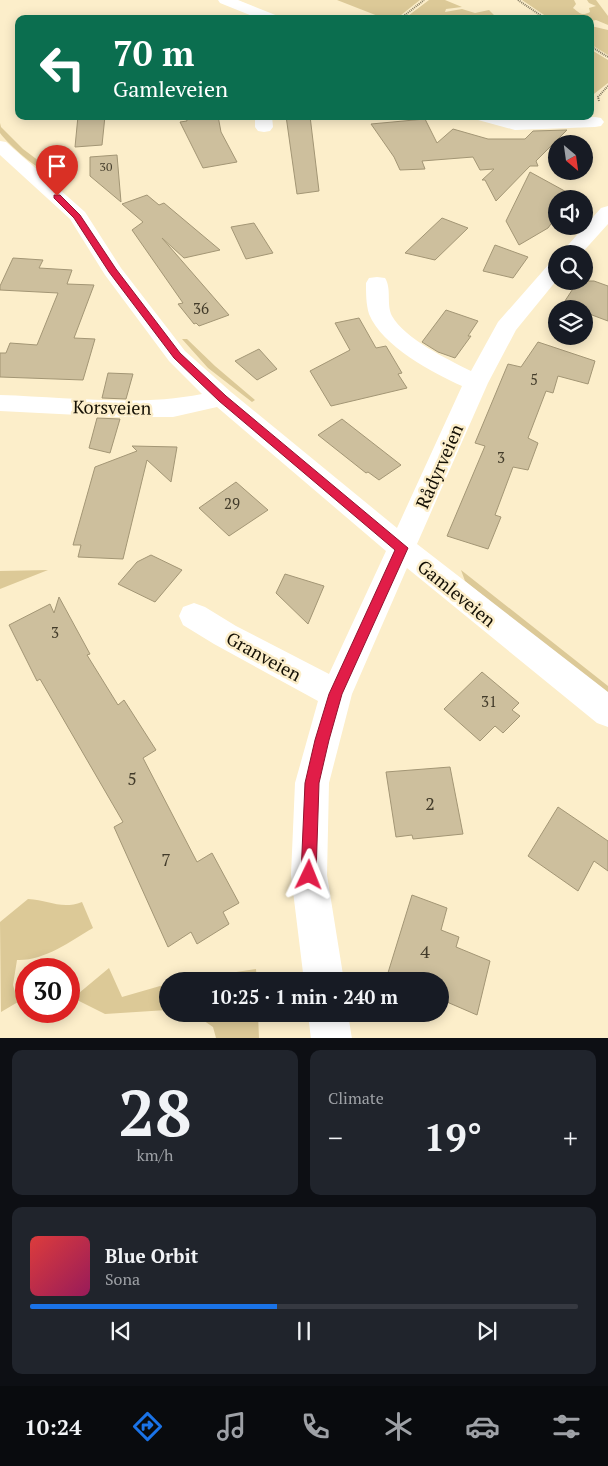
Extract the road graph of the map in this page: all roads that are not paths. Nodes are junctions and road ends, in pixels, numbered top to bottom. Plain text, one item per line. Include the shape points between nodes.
1 (225, 0) edge
2 (263, 15) edge
3 (498, 120) edge
4 (595, 122) dead end
5 (0, 146) edge
6 (608, 212) edge
7 (578, 245) edge
8 (548, 278) edge
9 (377, 284) dead end
10 (476, 383) junction
11 (222, 398) junction
12 (0, 403) edge
13 (402, 548) junction
14 (194, 616) dead end
15 (336, 694) junction
16 (608, 712) edge
17 (323, 972) edge
18 (329, 1022) edge
19 (332, 1038) edge

1 - 2 street
3 - 4 street via 515,125
5 - 11 street, Gamleveien via 78,216 112,271 177,356
6 - 7 street
8 - 10 street, Rådyrveien via 506,328
9 - 10 street via 379,309 391,331 456,375
10 - 13 street, Rådyrveien
11 - 12 street, Korsveien via 174,408
11 - 13 street, Gamleveien
13 - 15 street
13 - 16 street, Gamleveien
14 - 15 street, Granveien
15 - 17 street via 312,783 309,875
18 - 19 street

